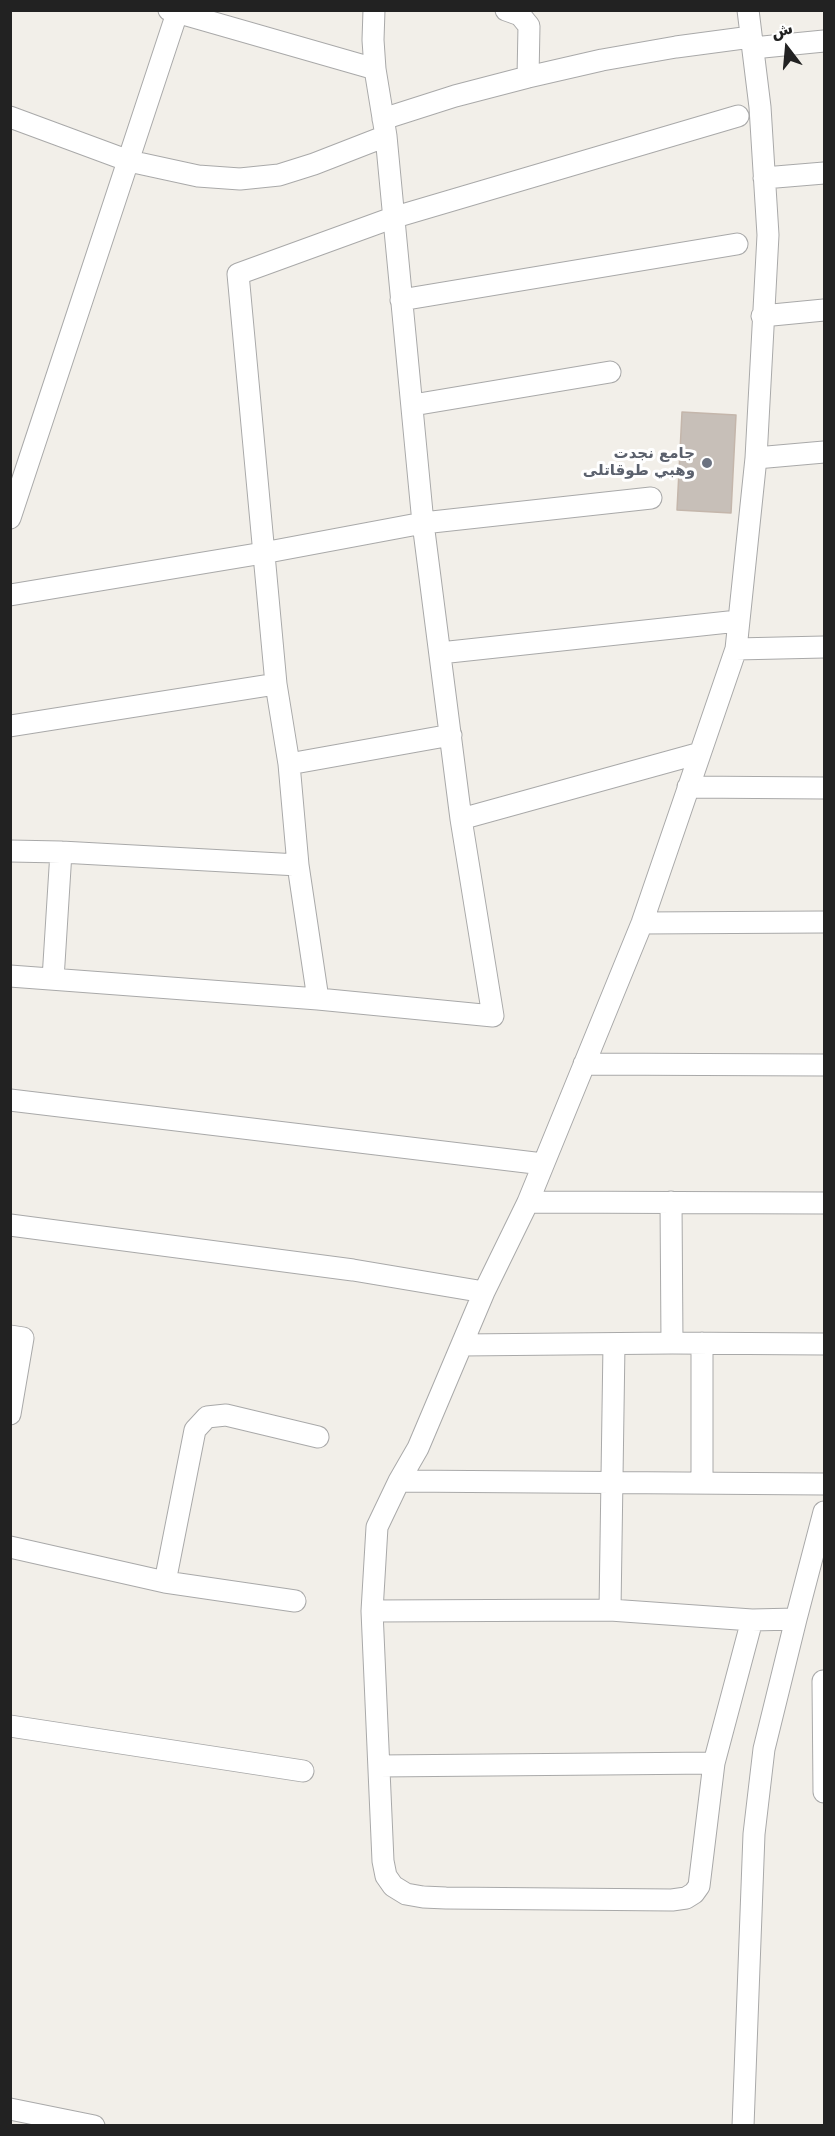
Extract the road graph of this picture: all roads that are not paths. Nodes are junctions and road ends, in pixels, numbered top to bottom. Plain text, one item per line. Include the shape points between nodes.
1 (374, 10) edge
2 (506, 10) edge
3 (748, 10) edge
4 (173, 12) edge
5 (825, 41) edge
6 (752, 43) junction
7 (375, 69) junction
8 (528, 77) junction
9 (738, 116) dead end
10 (10, 117) edge
11 (384, 128) junction
12 (129, 162) junction
13 (825, 173) edge
14 (764, 178) junction
15 (392, 218) junction
16 (737, 244) dead end
17 (401, 300) junction
18 (825, 310) edge
19 (762, 316) junction
20 (610, 372) dead end
21 (413, 405) junction
22 (825, 452) edge
23 (756, 458) junction
24 (14, 494) edge
25 (651, 498) dead end
26 (10, 518) edge
27 (423, 523) junction
28 (263, 553) junction
29 (10, 595) edge
30 (738, 621) junction
31 (825, 647) edge
32 (736, 648) junction
33 (440, 653) junction
34 (276, 684) junction
35 (10, 726) edge
36 (451, 735) junction
37 (700, 753) junction
38 (289, 764) junction
39 (688, 787) junction
40 (825, 788) edge
41 (462, 819) junction
42 (10, 851) edge
43 (61, 852) junction
44 (298, 865) junction
45 (825, 922) edge
46 (642, 923) junction
47 (10, 976) edge
48 (52, 979) junction
49 (318, 999) junction
50 (584, 1065) junction
51 (825, 1065) edge
52 (10, 1100) edge
53 (543, 1164) junction
54 (528, 1202) junction
55 (671, 1202) junction
56 (825, 1203) edge
57 (10, 1226) edge
58 (484, 1292) junction
59 (10, 1336) edge
60 (672, 1343) junction
61 (702, 1343) junction
62 (614, 1344) junction
63 (825, 1344) edge
64 (462, 1345) junction
65 (10, 1414) edge
66 (318, 1437) dead end
67 (399, 1481) junction
68 (613, 1483) junction
69 (702, 1483) junction
70 (825, 1484) edge
71 (825, 1512) edge
72 (10, 1547) edge
73 (165, 1582) junction
74 (295, 1601) dead end
75 (610, 1610) junction
76 (372, 1611) junction
77 (796, 1619) junction
78 (752, 1620) junction
79 (823, 1681) dead end
80 (10, 1726) edge
81 (714, 1763) junction
82 (378, 1766) junction
83 (303, 1771) dead end
84 (825, 1792) edge
85 (10, 2109) edge
86 (94, 2126) edge
87 (743, 2126) edge

1 - 7 street
2 - 8 street via 520,15 529,26
3 - 6 street
4 - 7 street
4 - 12 street
5 - 6 street
6 - 8 street via 634,55
6 - 14 street
7 - 11 street
8 - 11 street via 455,96
9 - 15 street
10 - 12 street
11 - 12 street via 314,164 279,175 240,179 198,176
11 - 15 street
12 - 24 street
13 - 14 street
14 - 19 street via 768,235
15 - 17 street
15 - 28 street via 238,274
16 - 17 street
17 - 21 street
18 - 19 street
19 - 23 street
20 - 21 street
21 - 27 street
22 - 23 street
23 - 30 street
24 - 26 street
25 - 27 street
27 - 28 street
27 - 33 street
28 - 29 street
28 - 34 street
30 - 32 street
30 - 33 street
31 - 32 street
32 - 37 street
33 - 36 street
34 - 35 street
34 - 38 street
36 - 38 street
36 - 41 street
37 - 39 street
37 - 41 street
38 - 44 street
39 - 40 street
39 - 46 street
41 - 49 street via 493,1016
42 - 43 street
43 - 44 street
43 - 48 street
44 - 49 street
45 - 46 street
46 - 50 street
47 - 48 street
48 - 49 street
50 - 51 street
50 - 53 street
52 - 53 street
53 - 54 street
54 - 55 street
54 - 58 street
55 - 56 street
55 - 60 street
57 - 58 street via 353,1270
58 - 64 street
59 - 65 street via 23,1338
60 - 61 street
60 - 62 street
61 - 63 street
61 - 69 street
62 - 64 street
62 - 68 street
64 - 67 street via 418,1448
66 - 73 street via 226,1416 207,1417 195,1430
67 - 68 street
67 - 76 street via 377,1527
68 - 69 street
68 - 75 street
69 - 70 street
71 - 77 street
72 - 73 street
73 - 74 street
75 - 76 street
75 - 78 street
76 - 82 street
77 - 78 street
77 - 87 street via 764,1749 754,1834
78 - 81 street
79 - 84 street
80 - 83 street
81 - 82 street
81 - 82 street via 699,1886 686,1898 672,1900 446,1898 406,1894 386,1876
85 - 86 street

